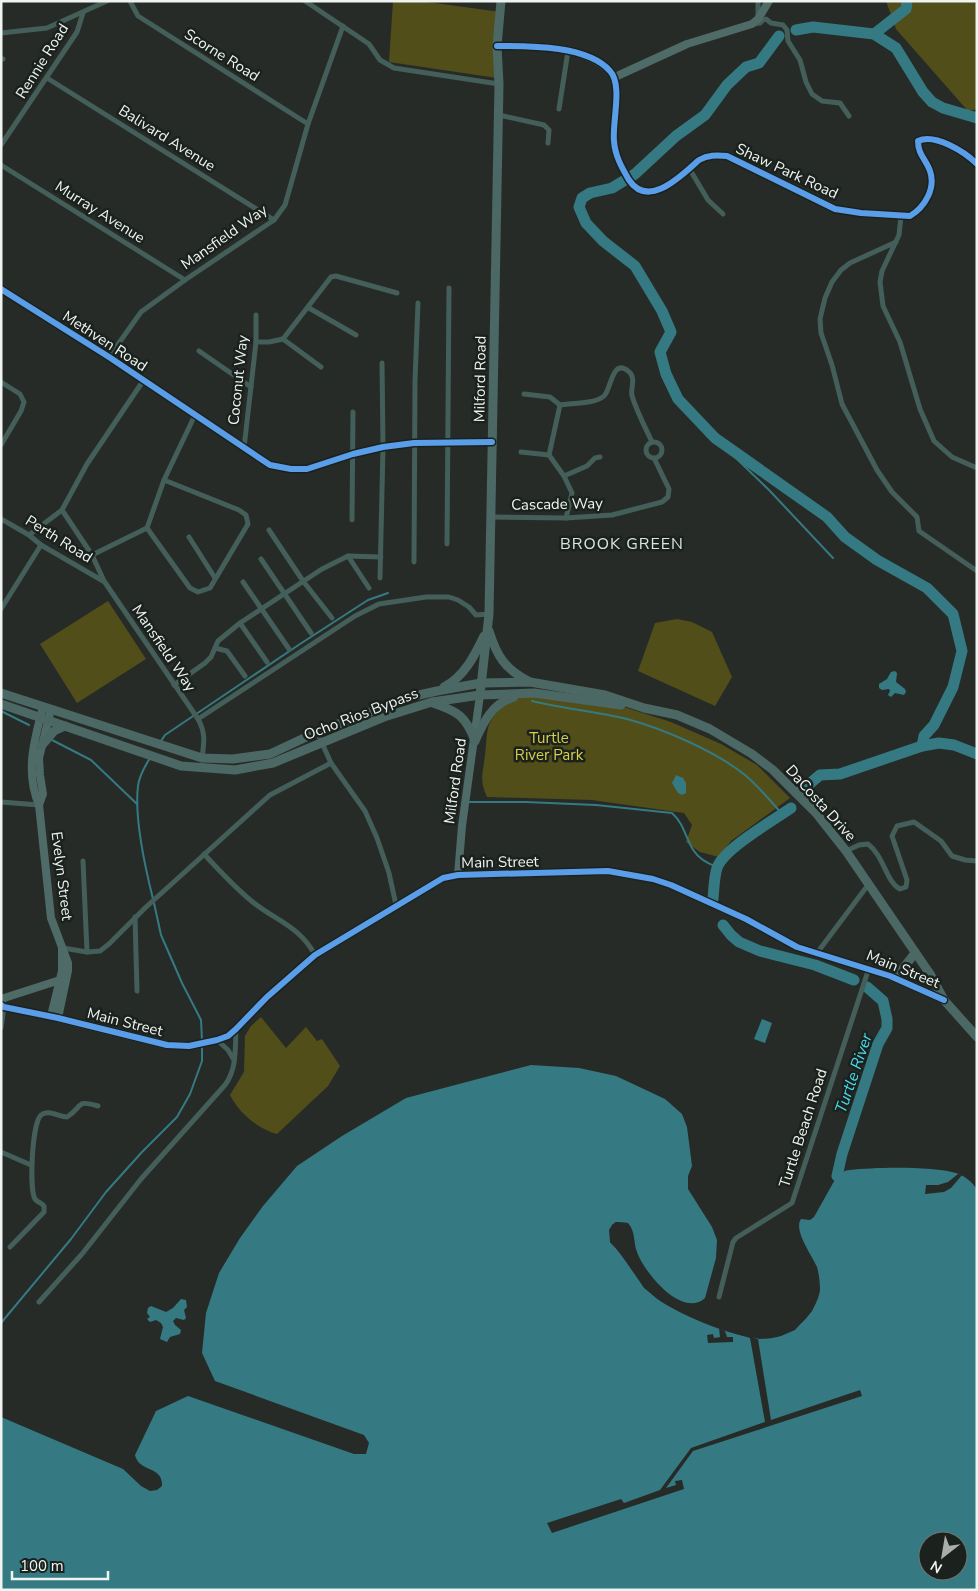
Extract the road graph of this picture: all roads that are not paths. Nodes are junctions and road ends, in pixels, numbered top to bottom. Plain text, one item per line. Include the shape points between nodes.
1 (107, 1) edge
2 (130, 1) edge
3 (305, 1) edge
4 (501, 1) edge
5 (758, 1) edge
6 (769, 1) edge
7 (83, 13) junction
8 (755, 22) junction
9 (343, 26) junction
10 (1, 34) edge
11 (497, 46) junction
12 (568, 51) junction
13 (615, 77) junction
14 (47, 78) junction
15 (499, 84) junction
16 (559, 109) dead end
17 (498, 115) junction
18 (849, 116) dead end
19 (308, 124) junction
20 (548, 143) dead end
21 (1, 146) edge
22 (977, 164) edge
23 (1, 165) edge
24 (689, 168) junction
25 (723, 214) dead end
26 (901, 216) junction
27 (274, 220) junction
28 (896, 242) junction
29 (185, 280) junction
30 (449, 288) dead end
31 (1, 289) edge
32 (397, 293) dead end
33 (418, 303) dead end
34 (309, 308) junction
35 (256, 314) dead end
36 (356, 334) dead end
37 (283, 339) junction
38 (256, 342) junction
39 (199, 351) dead end
40 (109, 357) junction
41 (382, 363) dead end
42 (321, 366) dead end
43 (143, 381) junction
44 (1, 382) edge
45 (251, 387) junction
46 (524, 394) dead end
47 (560, 405) junction
48 (353, 412) dead end
49 (195, 415) junction
50 (492, 442) junction
51 (652, 442) junction
52 (414, 443) junction
53 (447, 444) junction
54 (1, 445) edge
55 (244, 448) junction
56 (383, 448) junction
57 (521, 452) dead end
58 (353, 454) junction
59 (549, 455) junction
60 (600, 457) dead end
61 (654, 458) junction
62 (977, 468) edge
63 (564, 476) junction
64 (164, 480) junction
65 (62, 510) junction
66 (490, 517) junction
67 (566, 518) junction
68 (1, 519) edge
69 (352, 520) dead end
70 (147, 528) junction
71 (269, 530) dead end
72 (29, 535) junction
73 (190, 537) dead end
74 (447, 544) dead end
75 (41, 546) junction
76 (92, 555) junction
77 (348, 556) junction
78 (381, 557) junction
79 (261, 559) dead end
80 (414, 562) dead end
81 (977, 571) edge
82 (215, 578) junction
83 (380, 578) dead end
84 (104, 581) junction
85 (304, 581) junction
86 (243, 582) dead end
87 (369, 588) dead end
88 (285, 594) junction
89 (262, 608) junction
90 (1, 609) edge
91 (489, 614) junction
92 (332, 618) dead end
93 (240, 623) junction
94 (488, 628) junction
95 (311, 633) dead end
96 (215, 648) junction
97 (289, 649) dead end
98 (267, 662) dead end
99 (245, 676) dead end
100 (530, 682) junction
101 (481, 683) junction
102 (174, 685) junction
103 (436, 691) junction
104 (1, 693) edge
105 (534, 693) junction
106 (480, 695) junction
107 (432, 702) junction
108 (1, 704) edge
109 (47, 708) junction
110 (644, 708) junction
111 (197, 717) junction
112 (44, 719) junction
113 (65, 726) junction
114 (317, 732) junction
115 (475, 741) junction
116 (321, 743) junction
117 (42, 745) junction
118 (202, 758) junction
119 (331, 763) junction
120 (1, 802) edge
121 (39, 805) junction
122 (846, 851) junction
123 (204, 854) junction
124 (83, 861) dead end
125 (977, 861) edge
126 (458, 875) junction
127 (868, 886) junction
128 (396, 905) junction
129 (135, 917) junction
130 (63, 948) junction
131 (87, 952) junction
132 (915, 953) junction
133 (817, 954) junction
134 (315, 955) junction
135 (868, 968) junction
136 (890, 976) junction
137 (60, 980) junction
138 (137, 991) dead end
139 (944, 1000) junction
140 (2, 1005) edge
141 (54, 1017) junction
142 (1, 1028) edge
143 (236, 1029) junction
144 (977, 1037) edge
145 (214, 1041) junction
146 (234, 1060) junction
147 (98, 1106) dead end
148 (1, 1152) edge
149 (31, 1165) junction
150 (10, 1247) dead end
151 (719, 1297) dead end
152 (39, 1302) dead end

1 - 7 street
2 - 19 street, Scorne Road via 138,16
3 - 9 street
4 - 11 main road, Milford Road
5 - 8 street
6 - 8 street
7 - 10 street via 47,28
7 - 14 street, Rennie Road via 77,32
8 - 13 street via 687,44
8 - 18 street via 766,20 783,25 812,94 822,101 840,103
9 - 15 street via 369,44 387,66
9 - 19 street, Mansfield Way
11 - 12 street via 535,46
11 - 15 main road, Milford Road
12 - 13 street via 600,63
12 - 16 street
13 - 24 street, Shaw Park Road via 614,142 632,184 642,190 654,191 666,187
14 - 21 street, Rennie Road
14 - 27 street, Balivard Avenue
15 - 17 main road, Milford Road
17 - 20 street via 544,124 549,130
17 - 50 main road, Milford Road
19 - 27 street, Mansfield Way via 285,205
22 - 26 street via 943,143 925,138 918,141 918,149 932,179 931,186 919,209 910,216
23 - 29 street, Murray Avenue
24 - 25 street via 708,200
24 - 26 street, Shaw Park Road via 705,156 727,156 835,209
26 - 28 street
27 - 29 street, Mansfield Way
28 - 62 street via 882,271 883,306 900,342 920,410 934,441 952,457
28 - 81 street via 841,270 825,298 820,319 821,333 842,404 877,470 892,492 917,517 919,531
29 - 40 street, Mansfield Way via 141,312
30 - 53 street
31 - 40 street, Methven Road
32 - 34 street via 336,276 331,277
33 - 52 street
34 - 36 street
34 - 37 street
35 - 38 street, Coconut Way
37 - 38 street
37 - 42 street
38 - 45 street, Coconut Way
39 - 45 street
40 - 43 street, Methven Road
41 - 56 street
43 - 49 street, Methven Road
43 - 65 street via 87,464
44 - 54 street via 20,394 24,402
45 - 55 street, Coconut Way
46 - 47 street via 550,397
47 - 51 street via 595,401 608,391 614,372 618,369 629,372 633,377 632,394
47 - 59 street
48 - 58 street
49 - 55 street, Methven Road
49 - 64 street
50 - 53 street, Methven Road
50 - 66 main road, Milford Road
51 - 61 street via 646,452
51 - 61 street via 657,443 661,450 660,455
52 - 53 street, Methven Road
52 - 56 street, Methven Road
52 - 80 street
53 - 74 street
55 - 58 street, Methven Road via 270,465 291,470 307,469
56 - 58 street, Methven Road
56 - 78 street
57 - 59 street
58 - 69 street
59 - 63 street
60 - 63 street
61 - 67 street, Cascade Way via 669,488 668,497 662,502 612,515
63 - 67 street via 572,493
64 - 70 street
64 - 82 street via 246,515 248,524
65 - 72 street
65 - 76 street, Mansfield Way
66 - 67 street, Cascade Way
66 - 91 main road, Milford Road
68 - 72 street, Perth Road
70 - 76 street
70 - 82 street via 190,588 198,592 207,590
71 - 85 street
72 - 75 street, Perth Road
73 - 82 street
75 - 84 street, Perth Road
75 - 90 street
76 - 84 street, Mansfield Way
77 - 78 street
77 - 85 street
77 - 87 street
78 - 83 street
79 - 88 street
84 - 102 street, Mansfield Way
85 - 88 street
85 - 92 street
86 - 89 street
88 - 89 street
88 - 95 street
89 - 93 street
89 - 97 street
91 - 94 main road, Milford Road
91 - 111 street via 476,615 469,607 449,598 426,597 380,604 355,616
93 - 96 street via 218,641
93 - 98 street
94 - 100 main road via 504,664
94 - 101 main road, Milford Road
94 - 103 main road via 468,666 450,684
96 - 99 street via 228,651
96 - 102 street via 205,664
100 - 101 main road, Ocho Rios Bypass
100 - 110 main road, Ocho Rios Bypass via 605,695
101 - 103 main road, Ocho Rios Bypass
101 - 106 main road, Milford Road
102 - 111 street, Mansfield Way
103 - 114 main road, Ocho Rios Bypass
104 - 109 main road, Ocho Rios Bypass
105 - 106 main road, Ocho Rios Bypass
105 - 110 main road, Ocho Rios Bypass
105 - 115 main road via 504,700 494,708
106 - 107 main road, Ocho Rios Bypass
106 - 115 street, Milford Road
107 - 115 main road via 454,710 464,719
107 - 116 main road, Ocho Rios Bypass via 384,717
108 - 112 main road, Ocho Rios Bypass
109 - 112 street, Evelyn Street
109 - 118 main road, Ocho Rios Bypass
110 - 122 main road, DaCosta Drive via 710,729 752,754 794,790
111 - 118 street, Mansfield Way via 205,736
112 - 113 main road, Ocho Rios Bypass
112 - 117 street, Evelyn Street
112 - 121 street, Evelyn Street via 31,758 34,795
113 - 116 main road, Ocho Rios Bypass via 181,766 200,768 235,770 273,763
113 - 117 main road
114 - 116 street
114 - 118 main road, Ocho Rios Bypass via 270,754 233,759
115 - 126 street, Milford Road
116 - 119 street
117 - 121 street, Evelyn Street via 39,758 43,794
119 - 123 street via 270,795
119 - 128 street via 365,811 389,873
120 - 121 street
121 - 130 street, Evelyn Street via 51,918
122 - 125 street via 868,844 880,857 894,884 900,889 906,887 907,880 892,836 897,826 914,822 941,841 952,856
122 - 127 main road, DaCosta Drive
123 - 129 street
123 - 134 street via 255,904 301,935
124 - 131 street
126 - 128 street, Main Street via 443,878
126 - 133 street, Main Street via 608,871 652,879
127 - 132 main road, DaCosta Drive
127 - 133 street
128 - 134 street, Main Street
129 - 131 street via 100,951
129 - 138 street
130 - 131 street
130 - 137 street, Evelyn Street
130 - 141 street, Evelyn Street via 68,971
132 - 136 main road via 901,972
132 - 139 main road, DaCosta Drive
133 - 135 street, Main Street
134 - 143 street, Main Street
135 - 136 street, Main Street
135 - 151 street, Turtle Beach Road via 792,1203 736,1238
136 - 139 street, Main Street
137 - 140 street via 4,998
137 - 141 street, Evelyn Street
139 - 144 main road, DaCosta Drive
140 - 141 street, Main Street
140 - 142 street
141 - 145 street, Main Street via 167,1045 189,1046
143 - 145 street, Main Street
143 - 146 street
145 - 146 street via 228,1050
146 - 152 street via 230,1079
147 - 149 street via 84,1102 67,1117 49,1112 42,1114 34,1136
148 - 149 street
149 - 150 street via 34,1196 44,1206 44,1212

